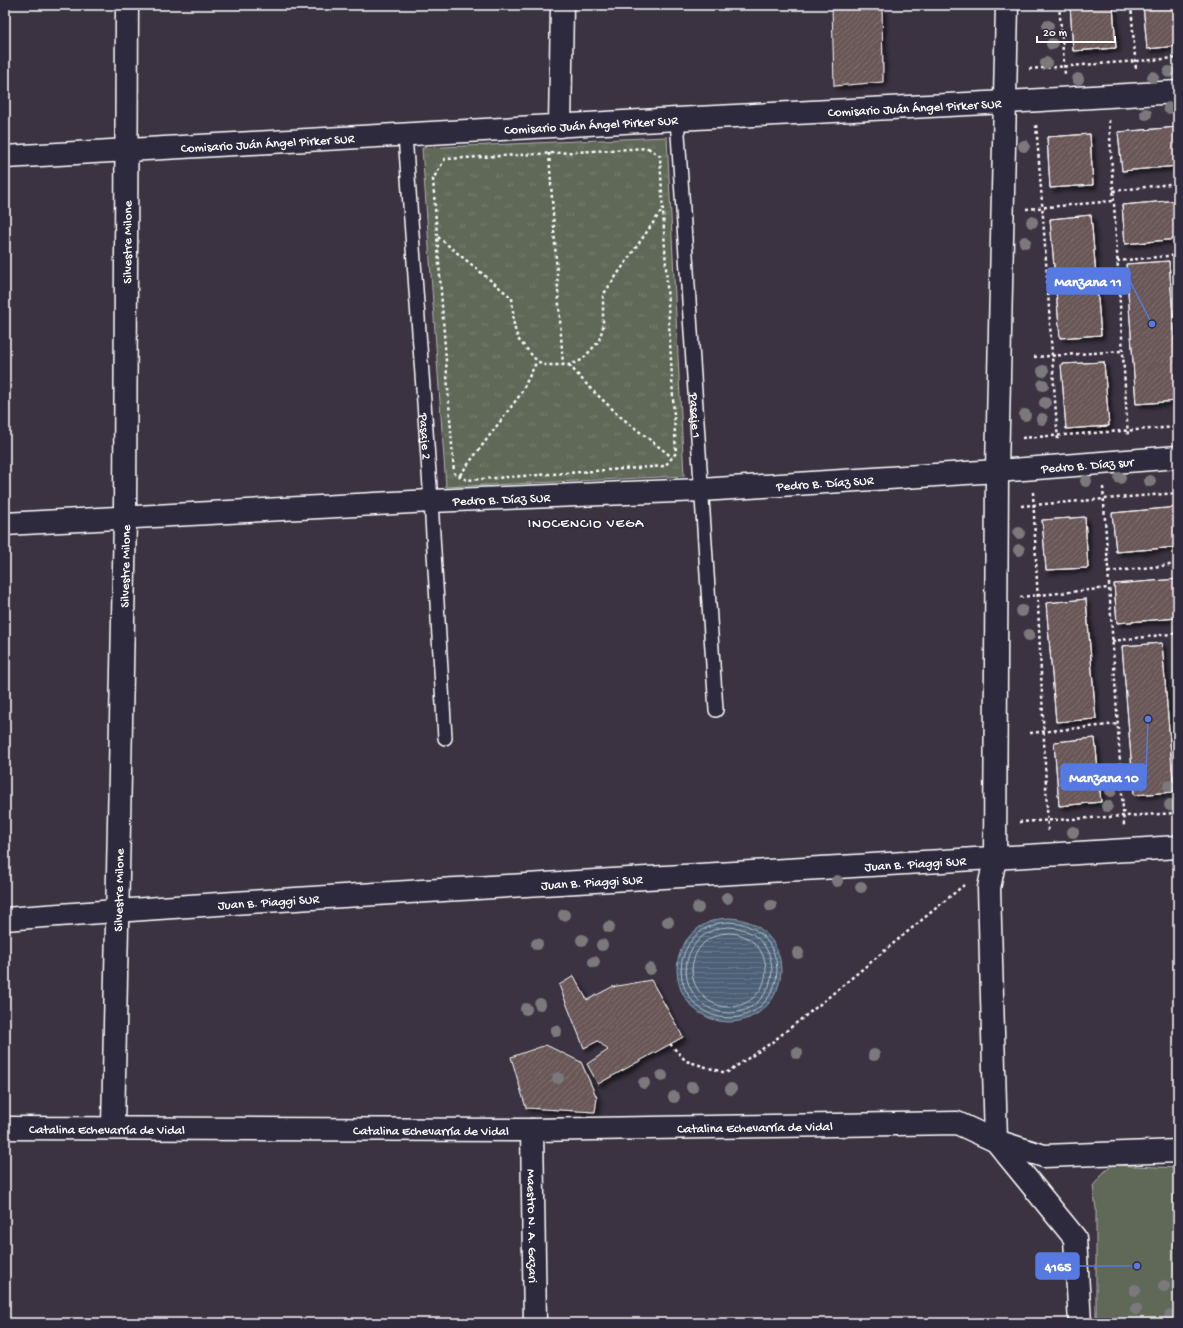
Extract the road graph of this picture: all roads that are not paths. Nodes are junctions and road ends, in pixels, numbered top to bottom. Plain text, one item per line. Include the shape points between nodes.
1 (127, 5) edge
2 (562, 5) edge
3 (1008, 5) edge
4 (1178, 92) edge
5 (1006, 102) junction
6 (677, 119) junction
7 (560, 126) junction
8 (405, 135) junction
9 (126, 150) junction
10 (5, 158) edge
11 (1178, 457) edge
12 (997, 471) junction
13 (701, 490) junction
14 (431, 501) junction
15 (125, 518) junction
16 (5, 524) edge
17 (716, 710) dead end
18 (445, 738) dead end
19 (1178, 847) edge
20 (995, 859) junction
21 (118, 910) junction
22 (5, 919) edge
23 (5, 1128) edge
24 (113, 1128) junction
25 (532, 1130) junction
26 (996, 1141) junction
27 (1178, 1151) edge
28 (535, 1323) edge
29 (1080, 1323) edge

1 - 9 street, Silvestre Milone
2 - 7 street
3 - 5 street
4 - 5 street, Comisario Juán Ángel Pirker SUR
5 - 6 street, Comisario Juán Ángel Pirker SUR
5 - 12 street
6 - 7 street, Comisario Juán Ángel Pirker SUR
6 - 13 lane, Pasaje 1
7 - 8 street, Comisario Juán Ángel Pirker SUR
8 - 9 street, Comisario Juán Ángel Pirker SUR
8 - 14 lane, Pasaje 2
9 - 10 street, Comisario Juán Ángel Pirker SUR
9 - 15 street, Silvestre Milone
11 - 12 street, Pedro B. Díaz sur
12 - 13 street, Pedro B. Díaz SUR
12 - 20 street
13 - 14 street, Pedro B. Díaz SUR
13 - 17 lane, Pasaje 1
14 - 15 street, Pedro B. Díaz SUR
14 - 18 lane, Pasaje 2
15 - 16 street, Pedro B. Díaz SUR
15 - 21 street, Silvestre Milone
19 - 20 street, Juan B. Piaggi SUR
20 - 21 street, Juan B. Piaggi SUR
20 - 26 street via 988,888
21 - 22 street, Juan B. Piaggi SUR
21 - 24 street, Silvestre Milone
23 - 24 street, Catalina Echevarría de Vidal
24 - 25 street, Catalina Echevarría de Vidal
25 - 26 street, Catalina Echevarría de Vidal via 957,1123
25 - 28 street, Maestro N. A. Gazari
26 - 27 street via 1044,1156
26 - 29 street via 1076,1238

